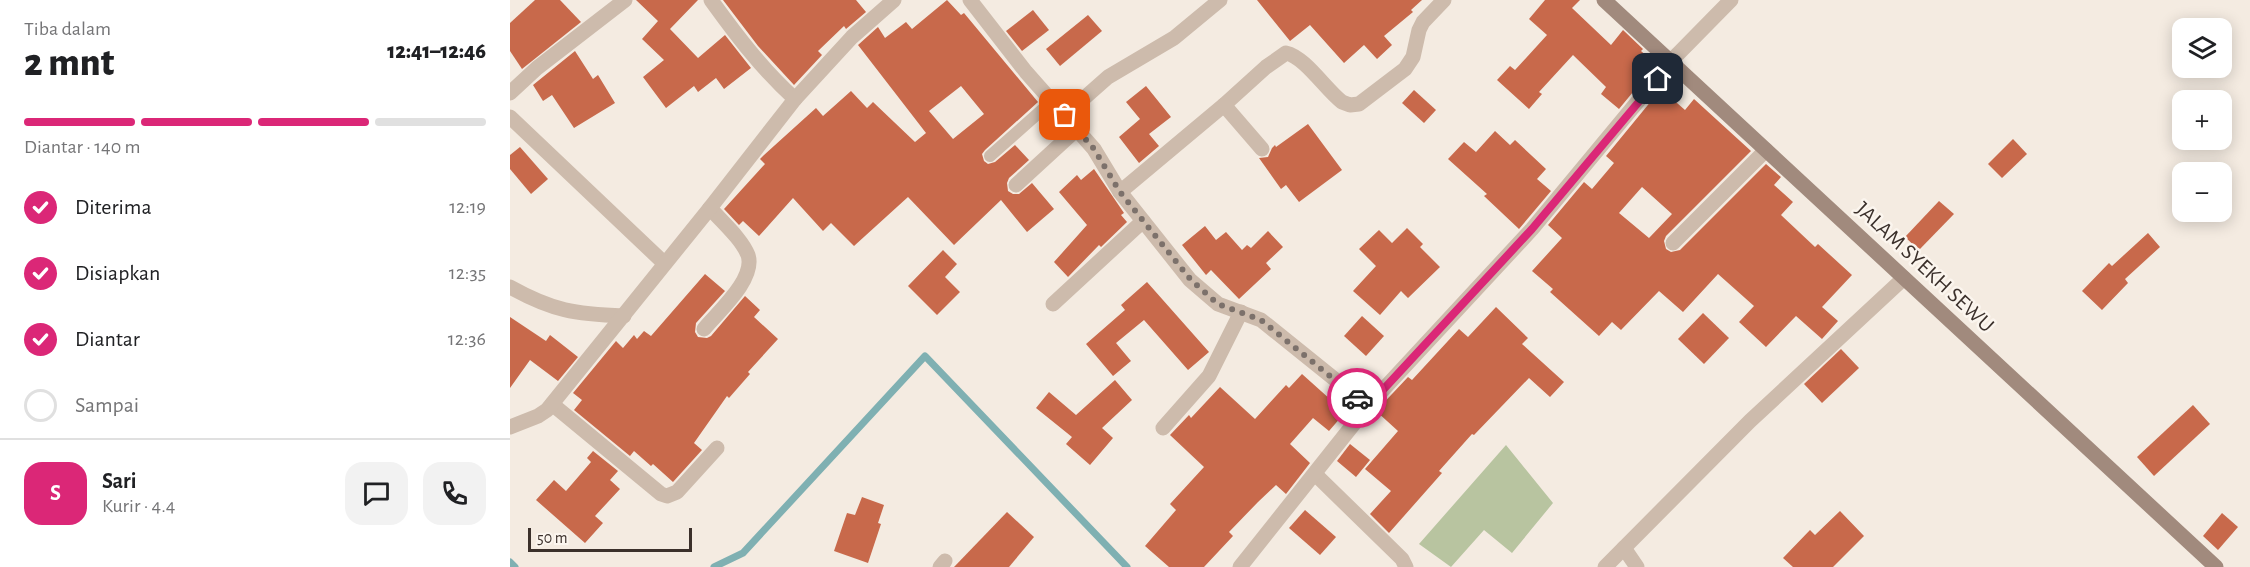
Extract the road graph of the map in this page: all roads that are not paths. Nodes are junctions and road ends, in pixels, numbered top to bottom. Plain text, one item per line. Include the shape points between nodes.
1 (624, 0) edge
2 (711, 0) edge
3 (894, 0) edge
4 (970, 0) edge
5 (1220, 0) edge
6 (1444, 0) edge
7 (1604, 0) edge
8 (1731, 0) edge
9 (1675, 57) junction
10 (510, 93) edge
11 (795, 99) junction
12 (1052, 101) junction
13 (1224, 105) junction
14 (1065, 115) junction
15 (510, 117) edge
16 (1077, 129) junction
17 (1262, 149) dead end
18 (1766, 150) junction
19 (990, 156) dead end
20 (1016, 185) dead end
21 (1120, 192) junction
22 (710, 208) junction
23 (1143, 221) junction
24 (1672, 243) dead end
25 (664, 263) junction
26 (1904, 278) junction
27 (510, 287) edge
28 (1053, 304) dead end
29 (1241, 312) junction
30 (624, 316) junction
31 (704, 328) dead end
32 (552, 404) junction
33 (1368, 406) junction
34 (510, 427) edge
35 (1162, 428) dead end
36 (717, 448) dead end
37 (1315, 474) junction
38 (1624, 548) junction
39 (1240, 567) edge
40 (1406, 567) edge
41 (1605, 567) edge
42 (1637, 567) edge
43 (2216, 567) edge

1 - 10 street
2 - 11 street via 748,53
3 - 11 street via 852,37
4 - 12 street
5 - 14 street via 1184,32 1108,77
6 - 13 street via 1419,30 1410,64 1359,104 1342,102 1302,63 1286,53
7 - 9 street, JALAM SYEKH SEWU
8 - 9 street
9 - 18 street, JALAM SYEKH SEWU
9 - 33 street via 1532,229
11 - 22 street
12 - 14 street
12 - 19 lane
13 - 17 street
13 - 21 street
14 - 16 street
15 - 25 street
16 - 20 street
16 - 21 street
18 - 24 street
18 - 26 street, JALAM SYEKH SEWU
21 - 23 street
22 - 25 street
22 - 31 street via 741,243 749,266 742,284
23 - 28 street
23 - 29 street via 1191,280 1218,304
25 - 30 street
26 - 38 street via 1750,421
26 - 43 street, JALAM SYEKH SEWU
27 - 30 street via 558,310
29 - 33 street via 1261,320
29 - 35 street via 1209,376
30 - 32 street
32 - 34 street via 538,416
32 - 36 street via 667,496 677,492
33 - 37 street
37 - 39 street
37 - 40 street
38 - 41 street
38 - 42 street

